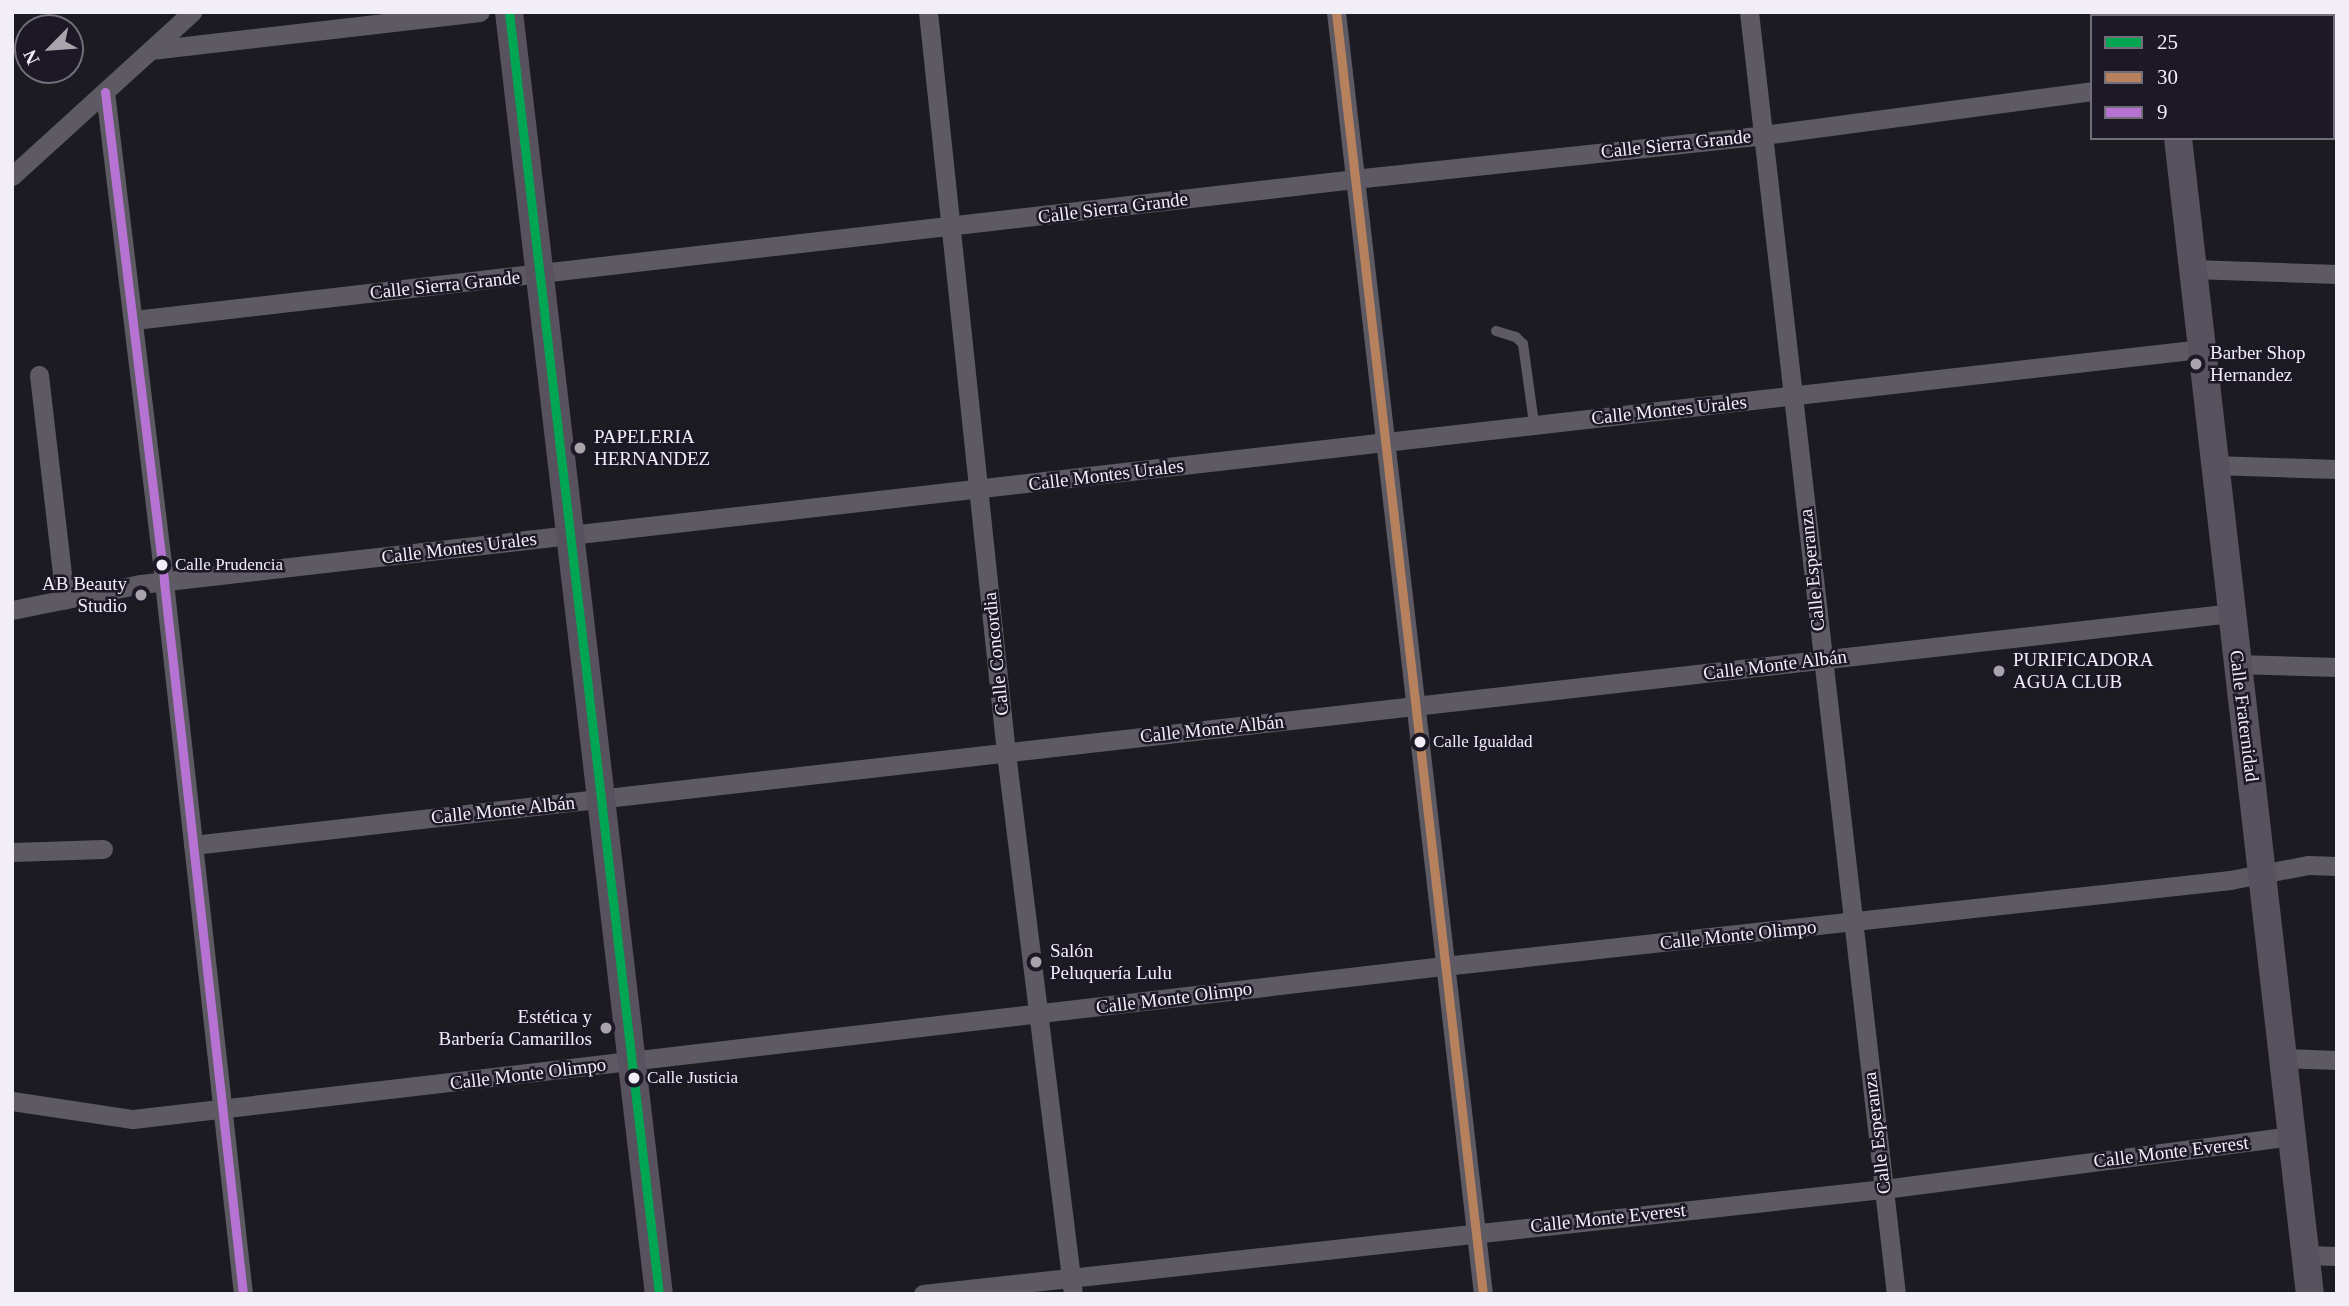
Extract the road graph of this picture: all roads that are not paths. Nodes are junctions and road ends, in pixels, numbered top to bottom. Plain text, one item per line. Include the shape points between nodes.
1 (192, 12) edge
2 (480, 12) edge
3 (509, 12) edge
4 (928, 12) edge
5 (1336, 12) edge
6 (1749, 12) edge
7 (151, 50) junction
8 (2090, 91) edge
9 (105, 92) junction
10 (1763, 135) junction
11 (2178, 140) edge
12 (12, 176) edge
13 (1354, 179) junction
14 (953, 227) junction
15 (2192, 269) junction
16 (540, 274) junction
17 (2337, 274) edge
18 (134, 320) junction
19 (1496, 331) dead end
20 (2200, 349) junction
21 (39, 375) dead end
22 (1793, 397) junction
23 (1534, 423) junction
24 (1385, 442) junction
25 (2214, 465) junction
26 (2337, 469) edge
27 (978, 489) junction
28 (570, 535) junction
29 (164, 582) junction
30 (65, 599) junction
31 (12, 610) edge
32 (2231, 613) junction
33 (1822, 660) junction
34 (2236, 664) junction
35 (2337, 667) edge
36 (1416, 706) junction
37 (1006, 753) junction
38 (601, 799) junction
39 (193, 845) junction
40 (103, 849) dead end
41 (12, 852) edge
42 (2337, 866) edge
43 (2264, 873) junction
44 (1852, 922) junction
45 (1444, 966) junction
46 (1039, 1014) junction
47 (2282, 1058) junction
48 (2337, 1060) edge
49 (632, 1062) junction
50 (12, 1101) edge
51 (222, 1109) junction
52 (2291, 1136) junction
53 (1884, 1189) junction
54 (1476, 1231) junction
55 (2305, 1255) junction
56 (2337, 1256) edge
57 (1072, 1285) edge
58 (243, 1294) edge
59 (659, 1294) edge
60 (923, 1294) edge
61 (1483, 1294) edge
62 (1896, 1294) edge
63 (2310, 1294) edge

1 - 7 street
2 - 7 street
3 - 16 street
4 - 14 street, Calle Concordia
5 - 13 street
6 - 10 street, Calle Esperanza
7 - 9 street
8 - 10 street, Calle Sierra Grande
9 - 12 street
9 - 18 street
10 - 13 street, Calle Sierra Grande
10 - 22 street, Calle Esperanza
11 - 15 street, Calle Fraternidad
13 - 14 street, Calle Sierra Grande
13 - 24 street
14 - 16 street, Calle Sierra Grande
14 - 27 street, Calle Concordia
15 - 17 street
15 - 20 street, Calle Fraternidad
16 - 18 street, Calle Sierra Grande
16 - 28 street
18 - 29 street
19 - 23 lane via 1523,344
20 - 22 street, Calle Montes Urales
20 - 25 street, Calle Fraternidad
21 - 30 street
22 - 23 street, Calle Montes Urales
22 - 33 street, Calle Esperanza
23 - 24 street, Calle Montes Urales
24 - 27 street, Calle Montes Urales
24 - 36 street
25 - 26 street
25 - 32 street, Calle Fraternidad
27 - 28 street, Calle Montes Urales
27 - 37 street, Calle Concordia
28 - 29 street, Calle Montes Urales
28 - 38 street
29 - 30 street, Calle Montes Urales
29 - 39 street
30 - 31 street, Calle Montes Urales
32 - 33 street, Calle Monte Albán
32 - 34 street, Calle Fraternidad
33 - 36 street, Calle Monte Albán
33 - 44 street, Calle Esperanza
34 - 35 street
34 - 43 street, Calle Fraternidad
36 - 37 street, Calle Monte Albán
36 - 45 street
37 - 38 street, Calle Monte Albán
37 - 46 street, Calle Concordia
38 - 39 street, Calle Monte Albán
38 - 49 street
39 - 51 street
40 - 41 street
42 - 43 street, Calle Monte Olimpo via 2308,865
43 - 44 street, Calle Monte Olimpo
43 - 47 street, Calle Fraternidad
44 - 45 street, Calle Monte Olimpo
44 - 53 street, Calle Esperanza
45 - 46 street, Calle Monte Olimpo
45 - 54 street
46 - 49 street, Calle Monte Olimpo
46 - 57 street, Calle Concordia
47 - 48 street
47 - 52 street, Calle Fraternidad
49 - 51 street, Calle Monte Olimpo
49 - 59 street
50 - 51 street, Calle Monte Olimpo via 133,1119
51 - 58 street
52 - 53 street, Calle Monte Everest
52 - 55 street, Calle Fraternidad
53 - 54 street, Calle Monte Everest
53 - 62 street, Calle Esperanza
54 - 57 street, Calle Monte Everest
54 - 61 street
55 - 56 street
55 - 63 street, Calle Fraternidad
57 - 60 street, Calle Monte Everest

